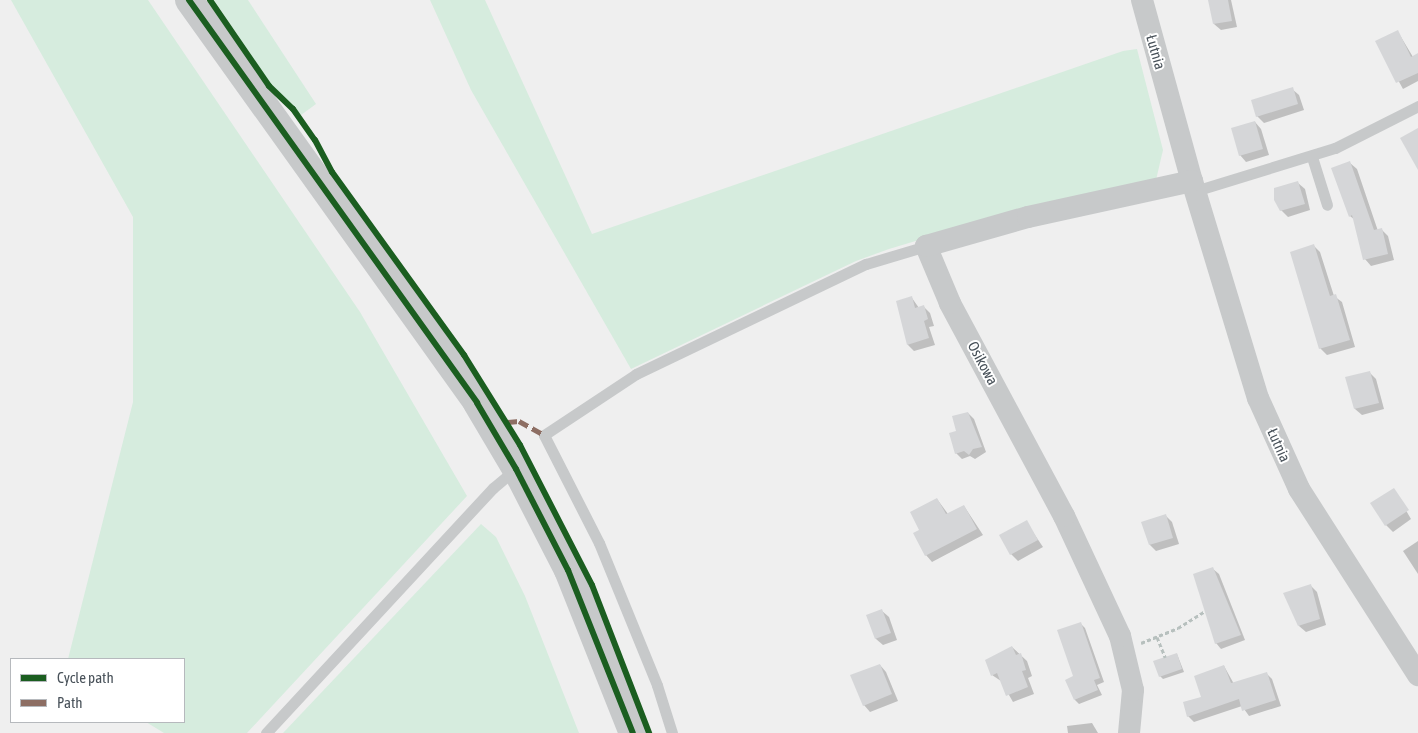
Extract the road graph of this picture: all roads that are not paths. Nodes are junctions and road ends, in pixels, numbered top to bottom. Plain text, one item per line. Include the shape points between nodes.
1 (1142, 0) edge
2 (191, 2) edge
3 (1418, 106) edge
4 (1312, 157) junction
5 (1193, 186) junction
6 (1327, 205) dead end
7 (926, 246) junction
8 (516, 469) junction
9 (1418, 675) edge
10 (266, 733) edge
11 (632, 733) edge
12 (672, 733) edge
13 (1129, 733) edge

1 - 5 street, Łutnia
2 - 8 street via 434,339
3 - 4 lane
4 - 5 lane
4 - 6 lane
5 - 7 street via 1028,217
5 - 9 street, Łutnia via 1258,398 1296,481
7 - 12 lane via 866,264 636,374 544,435 599,543
7 - 13 street, Osikowa via 950,302 1074,537 1124,650 1133,690
8 - 10 lane via 493,488
8 - 11 street via 575,586

